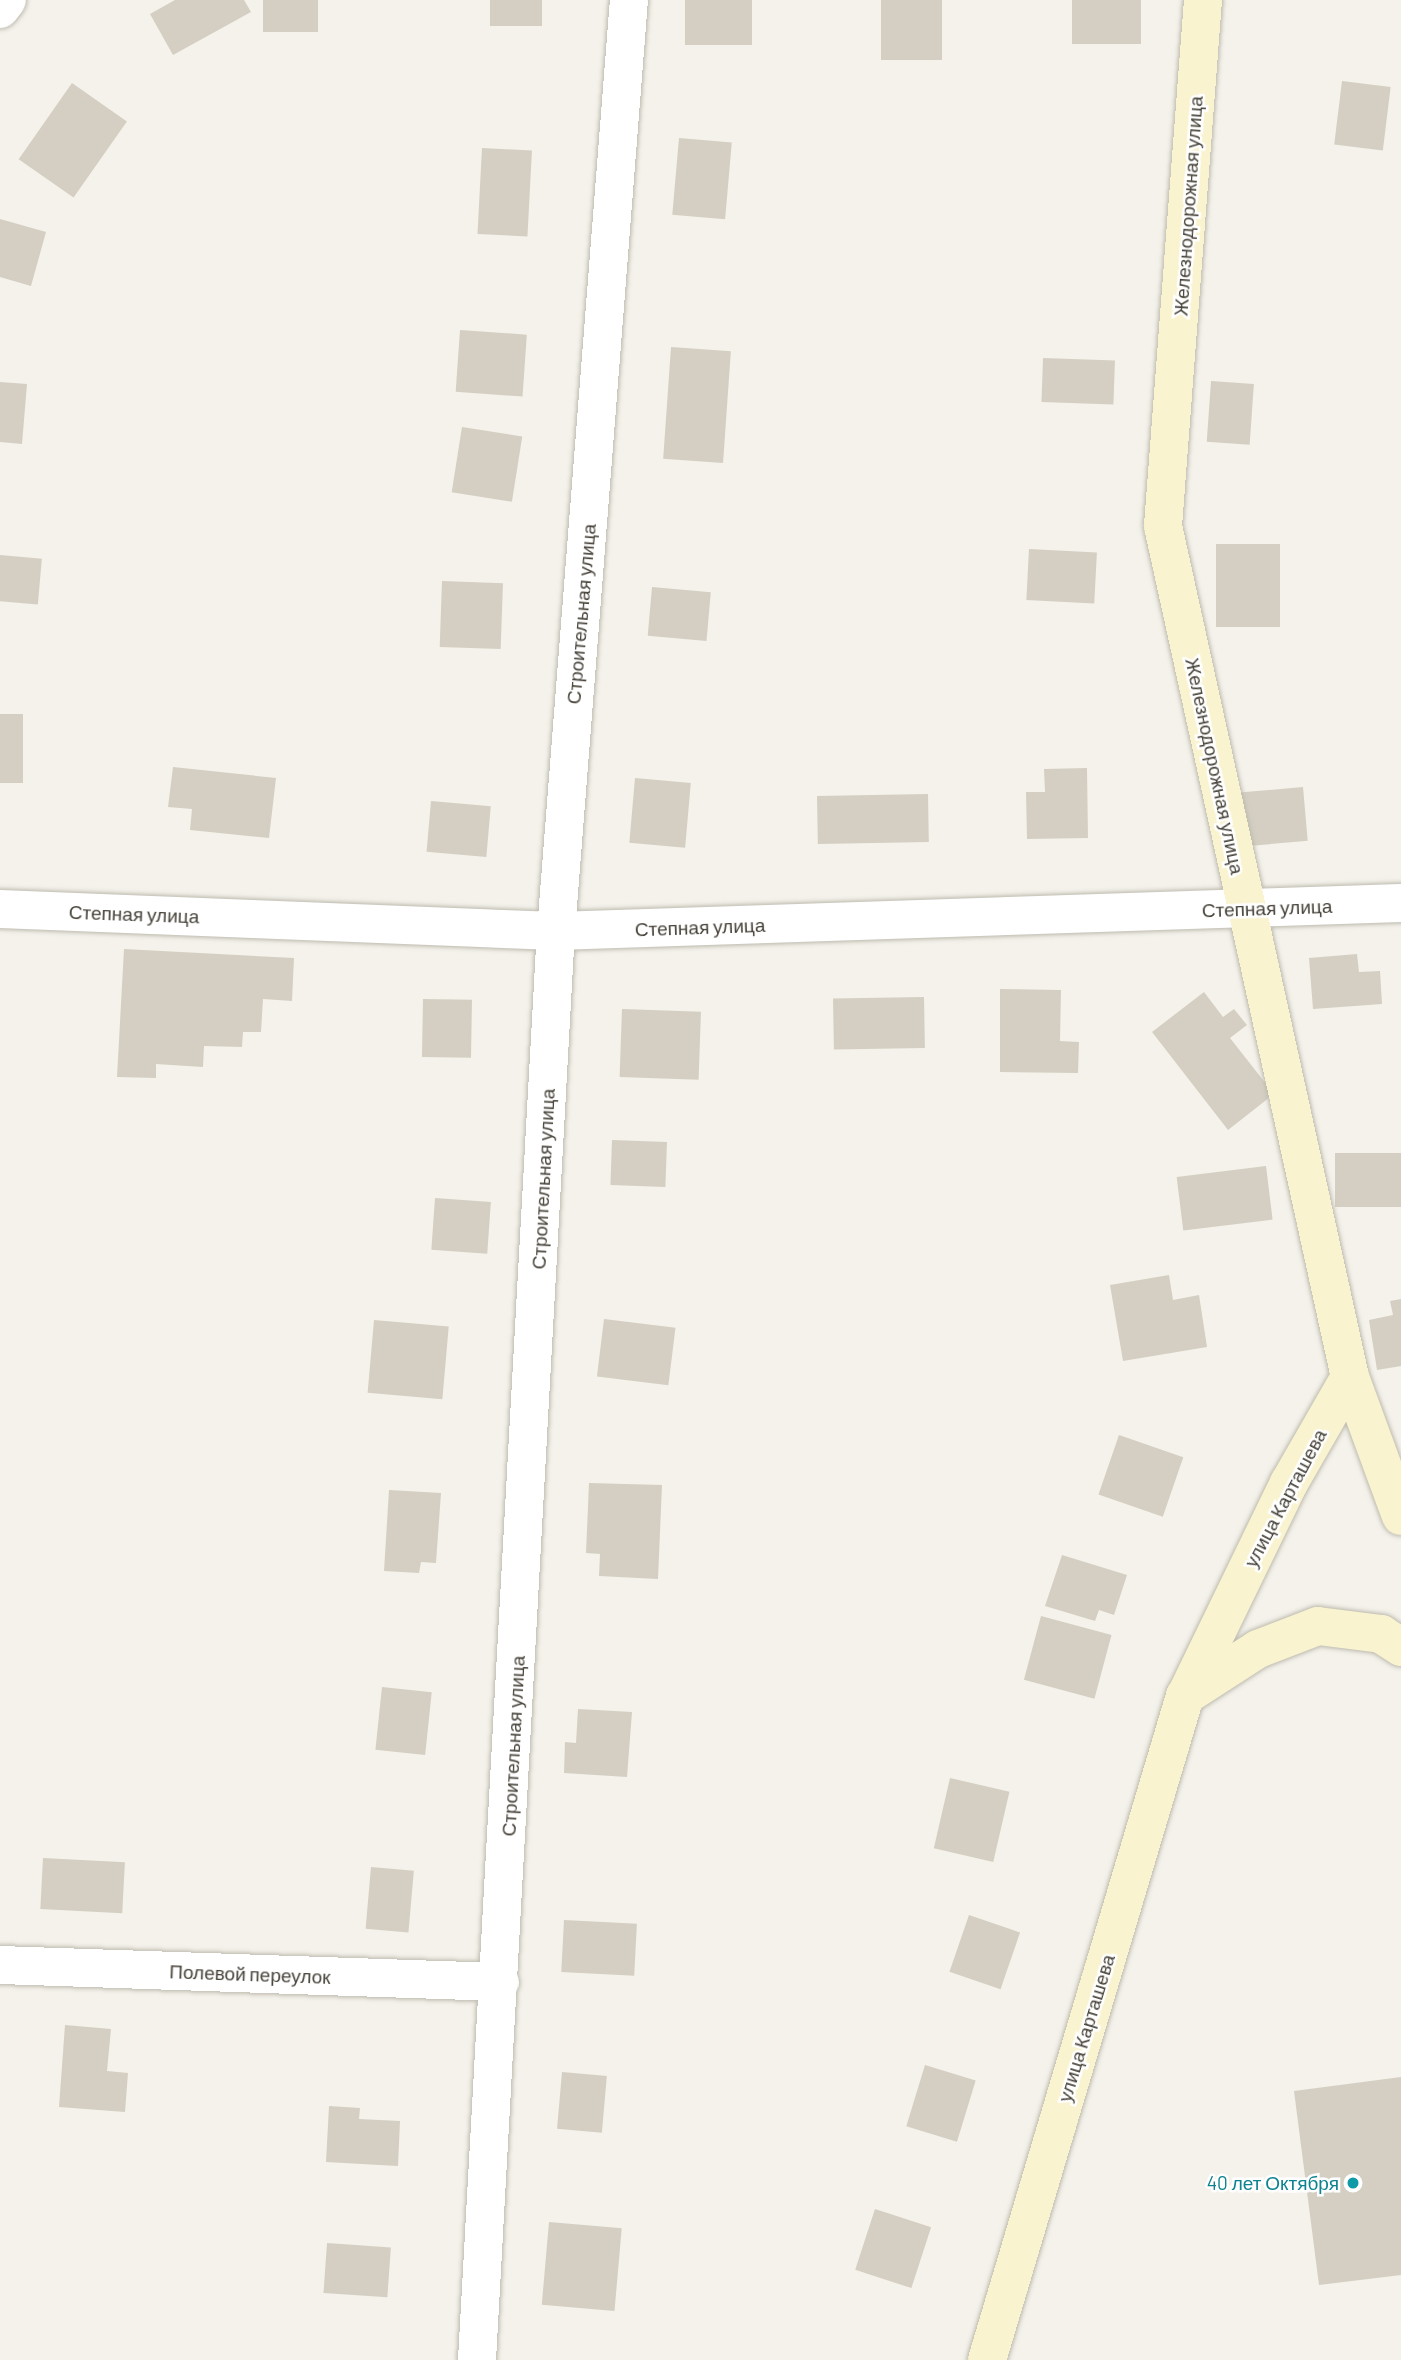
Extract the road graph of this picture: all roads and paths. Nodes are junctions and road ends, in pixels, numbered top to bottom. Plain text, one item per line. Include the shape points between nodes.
1 (7, 0) edge
2 (629, 0) edge
3 (1203, 0) edge
4 (0, 9) edge
5 (1401, 903) edge
6 (0, 909) edge
7 (1246, 909) junction
8 (556, 931) junction
9 (1350, 1377) junction
10 (1401, 1516) edge
11 (1401, 1647) edge
12 (1185, 1696) junction
13 (0, 1965) edge
14 (500, 1982) junction
15 (477, 2360) edge
16 (987, 2360) edge

1 - 4 street
2 - 8 street, Строительная улица
3 - 7 street, Железнодорожная улица via 1163,526
5 - 7 street, Степная улица
6 - 8 street, Степная улица
7 - 8 street, Степная улица
7 - 9 street, Железнодорожная улица
8 - 14 street, Строительная улица
9 - 10 street, Железнодорожная улица
9 - 12 street, улица Карташева via 1289,1483
11 - 12 street via 1381,1634 1318,1626 1258,1649
12 - 16 street, улица Карташева
13 - 14 street, Полевой переулок
14 - 15 street, Строительная улица

